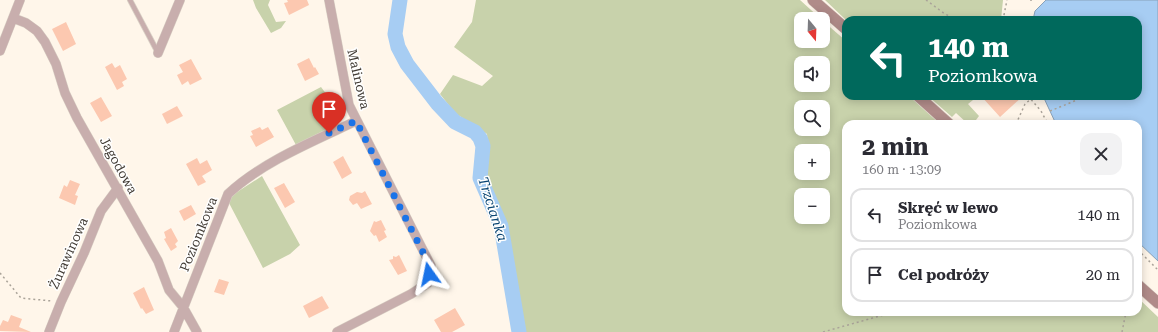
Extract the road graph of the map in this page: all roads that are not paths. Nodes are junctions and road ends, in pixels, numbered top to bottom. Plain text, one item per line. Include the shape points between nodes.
1 (20, 0) edge
2 (130, 0) edge
3 (180, 0) edge
4 (329, 0) edge
5 (813, 0) edge
6 (13, 18) junction
7 (842, 25) edge
8 (0, 50) edge
9 (158, 53) joint
10 (922, 100) edge
11 (944, 120) edge
12 (356, 121) junction
13 (118, 188) junction
14 (1142, 289) edge
15 (1158, 303) edge
16 (183, 306) junction
17 (49, 332) edge
18 (174, 332) edge
19 (198, 332) edge
20 (337, 332) edge

1 - 6 street
2 - 9 lane
3 - 9 street
4 - 12 street, Malinowa via 349,105
5 - 7 main road
6 - 8 street
6 - 13 street, Jagodowa via 37,30 45,42 77,118
10 - 11 main road
12 - 16 street, Poziomkowa via 290,153 241,182 228,194
12 - 20 street, Malinowa via 430,266 428,283
13 - 16 street, Jagodowa via 158,261 169,290
13 - 17 street, Żurawinowa via 101,211
14 - 15 main road
16 - 18 street, Poziomkowa
16 - 19 street, Jagodowa

